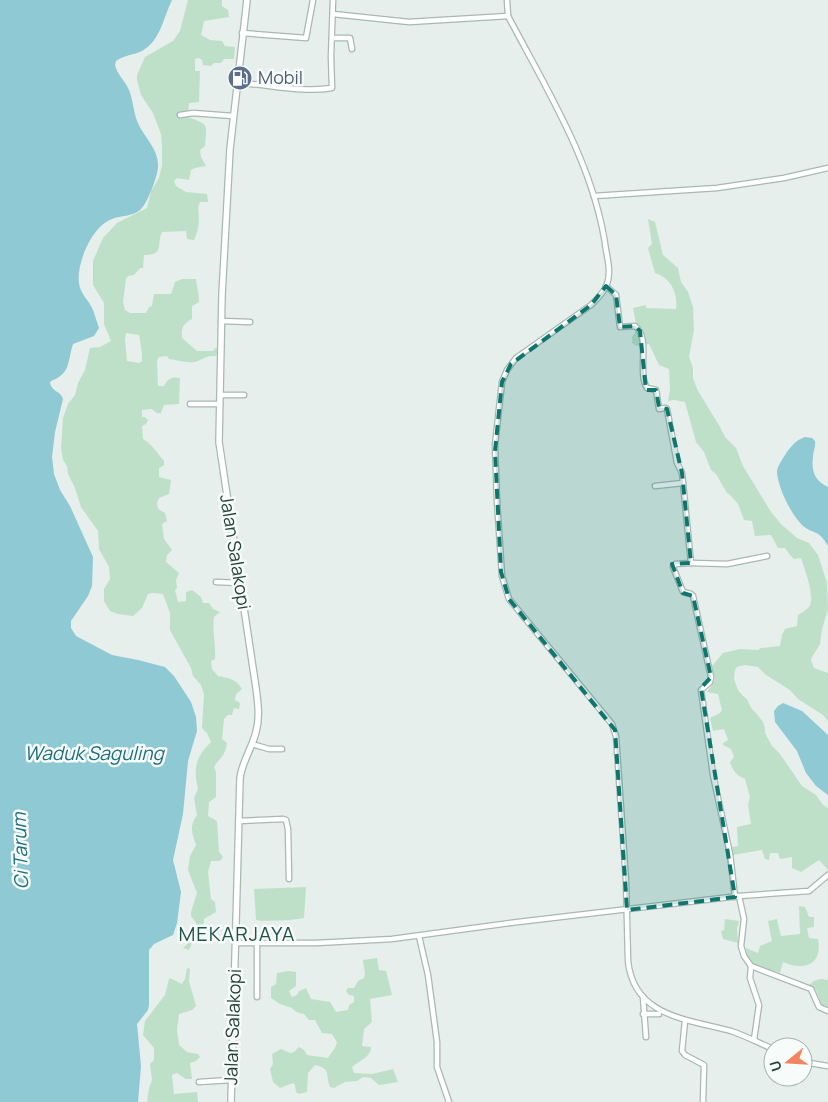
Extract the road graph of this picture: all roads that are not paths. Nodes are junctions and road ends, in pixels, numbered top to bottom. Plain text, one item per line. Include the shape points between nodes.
1 (247, 0) edge
2 (312, 0) edge
3 (333, 0) edge
4 (507, 0) edge
5 (333, 14) junction
6 (508, 16) junction
7 (242, 33) junction
8 (332, 38) junction
9 (352, 49) dead end
10 (237, 83) junction
11 (180, 115) dead end
12 (233, 116) junction
13 (828, 168) edge
14 (594, 196) junction
15 (606, 286) junction
16 (222, 321) junction
17 (250, 322) dead end
18 (220, 395) junction
19 (244, 395) dead end
20 (190, 404) dead end
21 (220, 404) junction
22 (683, 484) junction
23 (655, 486) dead end
24 (767, 556) dead end
25 (691, 563) junction
26 (216, 582) dead end
27 (240, 583) junction
28 (252, 744) junction
29 (282, 749) dead end
30 (239, 820) junction
31 (828, 875) edge
32 (290, 879) dead end
33 (737, 896) junction
34 (627, 910) junction
35 (419, 936) junction
36 (236, 943) junction
37 (257, 944) junction
38 (750, 966) junction
39 (257, 996) dead end
40 (643, 997) junction
41 (828, 1011) edge
42 (643, 1014) junction
43 (659, 1014) dead end
44 (685, 1021) junction
45 (646, 1038) dead end
46 (754, 1040) junction
47 (763, 1045) edge
48 (813, 1064) edge
49 (828, 1066) edge
50 (232, 1080) junction
51 (199, 1082) dead end
52 (231, 1102) edge
53 (449, 1102) edge
54 (704, 1102) edge

1 - 7 street, Jalan Salakopi
2 - 7 street via 307,38
3 - 5 street
4 - 6 street
5 - 6 street via 408,22
5 - 8 street
6 - 14 street via 570,135
7 - 10 street, Jalan Salakopi
8 - 9 street via 350,38
8 - 10 street via 332,89
10 - 12 street, Jalan Salakopi
11 - 12 street
12 - 16 street, Jalan Salakopi
13 - 14 street via 717,188
14 - 15 street via 603,227 609,271
15 - 22 street via 616,296 620,326 635,326 640,331 644,383 647,388 656,390 659,409 667,409
15 - 34 street via 590,305 511,364 502,382 495,451 501,572 509,598 615,730
16 - 17 street
16 - 18 street, Jalan Salakopi
18 - 19 street
18 - 21 street, Jalan Salakopi
20 - 21 street
21 - 27 street, Jalan Salakopi via 220,451
22 - 23 street
22 - 25 street
24 - 25 street via 728,564
25 - 33 street via 673,567 683,592 693,596 711,678 701,690 712,768
26 - 27 street
27 - 28 street, Jalan Salakopi via 259,715
28 - 29 street
28 - 30 street, Jalan Salakopi via 240,775
30 - 32 street via 286,820
30 - 36 street, Jalan Salakopi
31 - 33 street via 807,891
33 - 34 street
33 - 38 street via 744,919 741,946
34 - 35 street
34 - 40 street via 629,970
35 - 37 street via 374,941
35 - 53 street via 428,975 437,1067
36 - 37 street
36 - 50 street, Jalan Salakopi
37 - 39 street
38 - 41 street via 810,988 819,1007
38 - 46 street via 752,986 759,1005
40 - 42 street
40 - 44 street via 669,1015
42 - 43 street
42 - 45 street
44 - 46 street
44 - 54 street via 682,1051 704,1065
46 - 47 street
48 - 49 street
50 - 51 street
50 - 52 street, Jalan Salakopi

